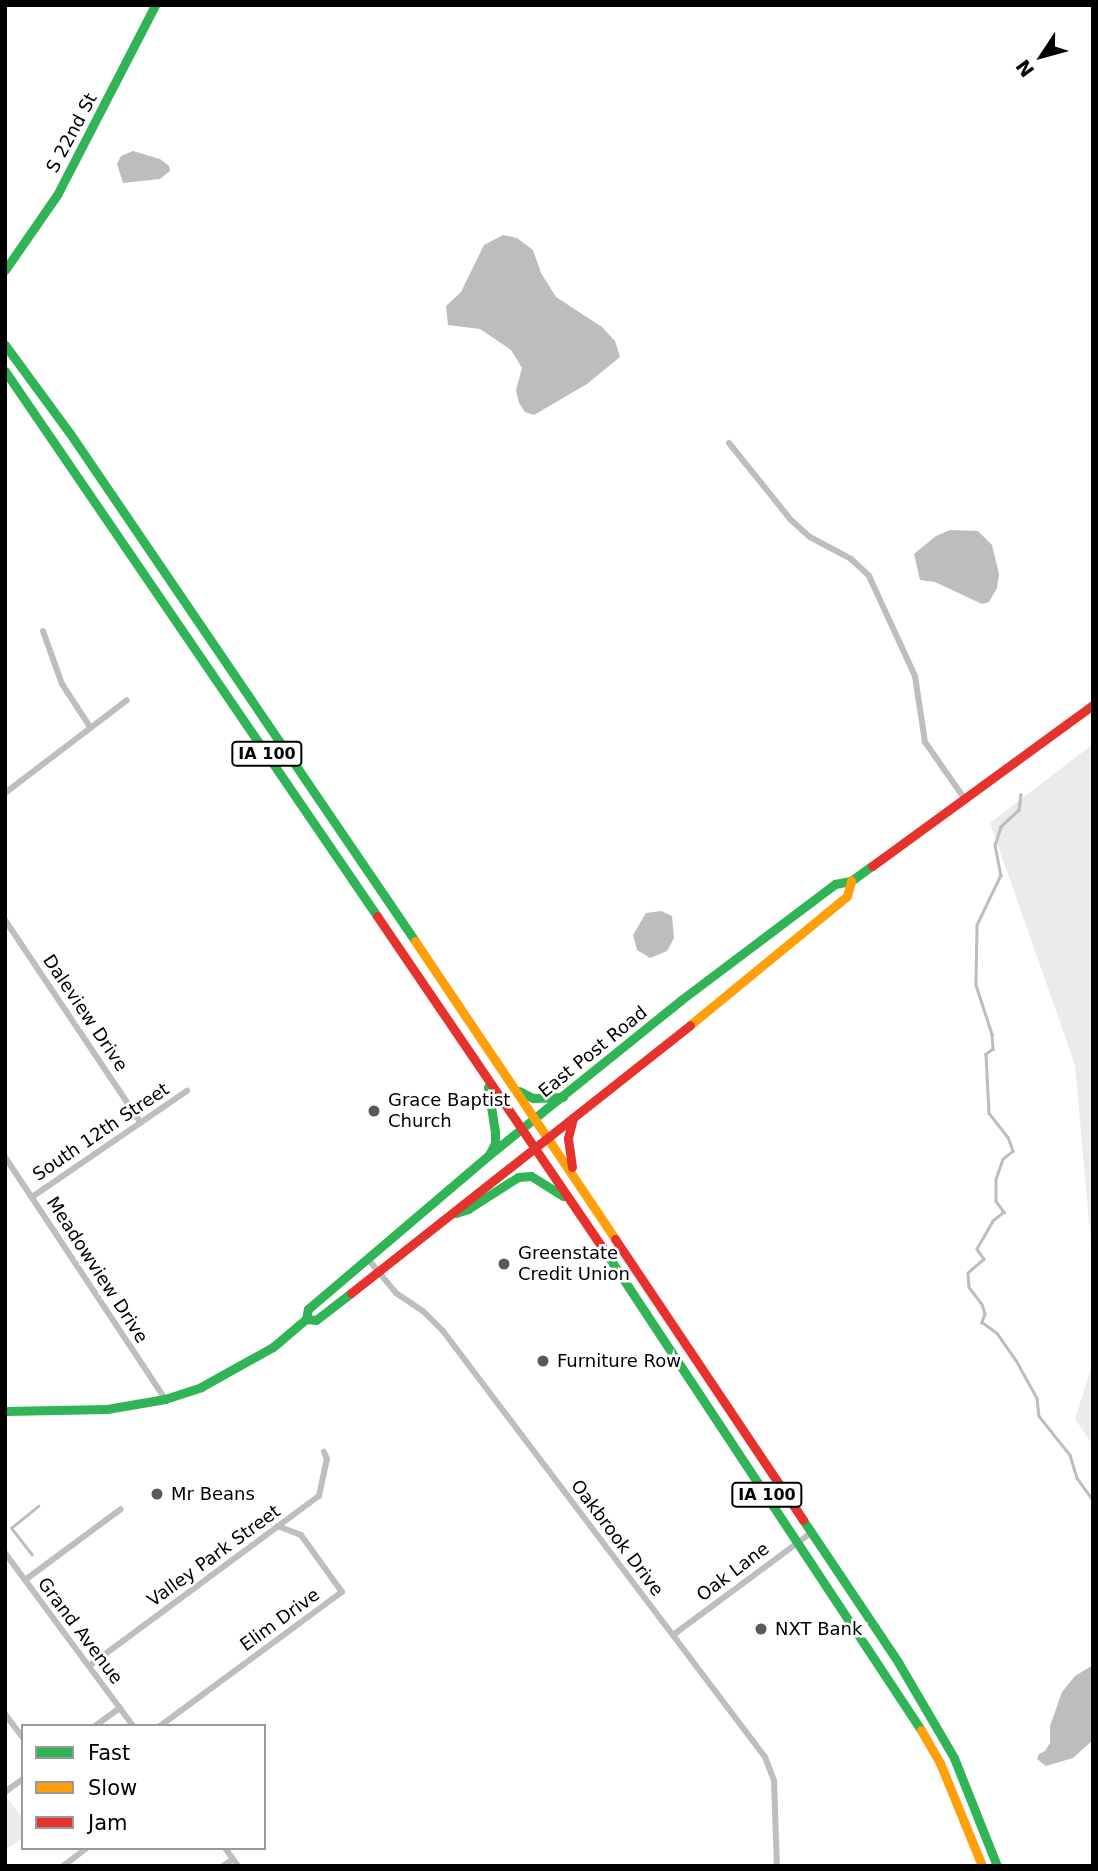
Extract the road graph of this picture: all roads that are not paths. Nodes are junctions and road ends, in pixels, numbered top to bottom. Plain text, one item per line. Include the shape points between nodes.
1 (155, 5) edge
2 (5, 270) edge
3 (5, 345) edge
4 (5, 371) edge
5 (729, 443) dead end
6 (43, 631) dead end
7 (127, 700) dead end
8 (1093, 705) edge
9 (90, 727) junction
10 (6, 792) edge
11 (964, 798) junction
12 (851, 881) junction
13 (5, 920) edge
14 (485, 1077) junction
15 (514, 1087) junction
16 (187, 1091) dead end
17 (563, 1097) junction
18 (573, 1118) junction
19 (535, 1119) junction
20 (141, 1123) junction
21 (521, 1130) junction
22 (548, 1139) junction
23 (535, 1150) junction
24 (489, 1155) junction
25 (5, 1157) edge
26 (574, 1177) junction
27 (32, 1197) junction
28 (571, 1201) junction
29 (456, 1213) junction
30 (368, 1259) junction
31 (379, 1273) junction
32 (306, 1319) junction
33 (165, 1398) junction
34 (5, 1411) edge
35 (324, 1452) dead end
36 (121, 1509) dead end
37 (278, 1526) junction
38 (811, 1533) junction
39 (798, 1541) junction
40 (5, 1553) edge
41 (25, 1580) junction
42 (673, 1635) junction
43 (89, 1666) junction
44 (120, 1708) junction
45 (5, 1714) edge
46 (98, 1724) edge
47 (132, 1724) edge
48 (163, 1724) edge
49 (21, 1735) edge
50 (21, 1780) edge
51 (5, 1792) edge
52 (84, 1850) edge
53 (226, 1850) edge
54 (233, 1859) junction
55 (63, 1866) edge
56 (223, 1866) edge
57 (238, 1866) edge
58 (777, 1866) edge
59 (982, 1866) edge
60 (997, 1866) edge

1 - 2 main road, S 22nd St via 57,195
3 - 15 main road, IA 100 via 69,432
4 - 14 main road, IA 100
5 - 11 street via 791,520 870,576 915,676 925,742
6 - 9 street via 62,684
7 - 9 street
8 - 11 main road, East Post Road
9 - 10 street
11 - 12 main road, East Post Road
12 - 17 main road, East Post Road via 835,884 757,941
12 - 18 main road, East Post Road via 847,896
13 - 20 street, Daleview Drive
14 - 21 main road, IA 100
14 - 24 main road via 494,1118 495,1143
15 - 17 main road via 527,1097
15 - 19 main road, IA 100
16 - 20 street, South 12th Street
17 - 19 main road, East Post Road
18 - 22 main road, East Post Road
18 - 26 main road via 568,1150
19 - 21 main road, East Post Road
19 - 22 main road, IA 100
20 - 27 street, South 12th Street
21 - 23 main road, IA 100
21 - 24 main road, East Post Road
22 - 23 main road, East Post Road
22 - 26 main road, IA 100
23 - 28 main road, IA 100
23 - 29 main road, East Post Road
24 - 30 main road, East Post Road
25 - 27 street, Meadowview Drive
26 - 38 main road, IA 100
27 - 33 street, Meadowview Drive
28 - 29 main road via 531,1176 518,1177
28 - 39 main road, IA 100
29 - 31 main road, East Post Road
30 - 31 street, Oakbrook Drive
30 - 32 main road, East Post Road via 308,1308
31 - 32 main road, East Post Road via 316,1320
31 - 42 street, Oakbrook Drive via 443,1331
32 - 33 main road, East Post Road via 237,1369
33 - 34 main road, East Post Road via 107,1409
35 - 37 street, Valley Park Street via 327,1459 319,1496
36 - 41 street
37 - 43 street, Valley Park Street
37 - 48 street, Elim Drive via 301,1535 342,1592
38 - 39 street, Oak Lane
38 - 60 main road, IA 100 via 940,1729
39 - 42 street, Oak Lane
39 - 59 main road, IA 100 via 926,1737
40 - 41 street, Grand Avenue
41 - 43 street, Grand Avenue
42 - 58 street, Oakbrook Drive via 771,1768
43 - 44 street, Grand Avenue
44 - 46 street
44 - 47 street, Grand Avenue
45 - 49 street
50 - 51 street
52 - 55 street
53 - 54 street
54 - 56 street
54 - 57 street

